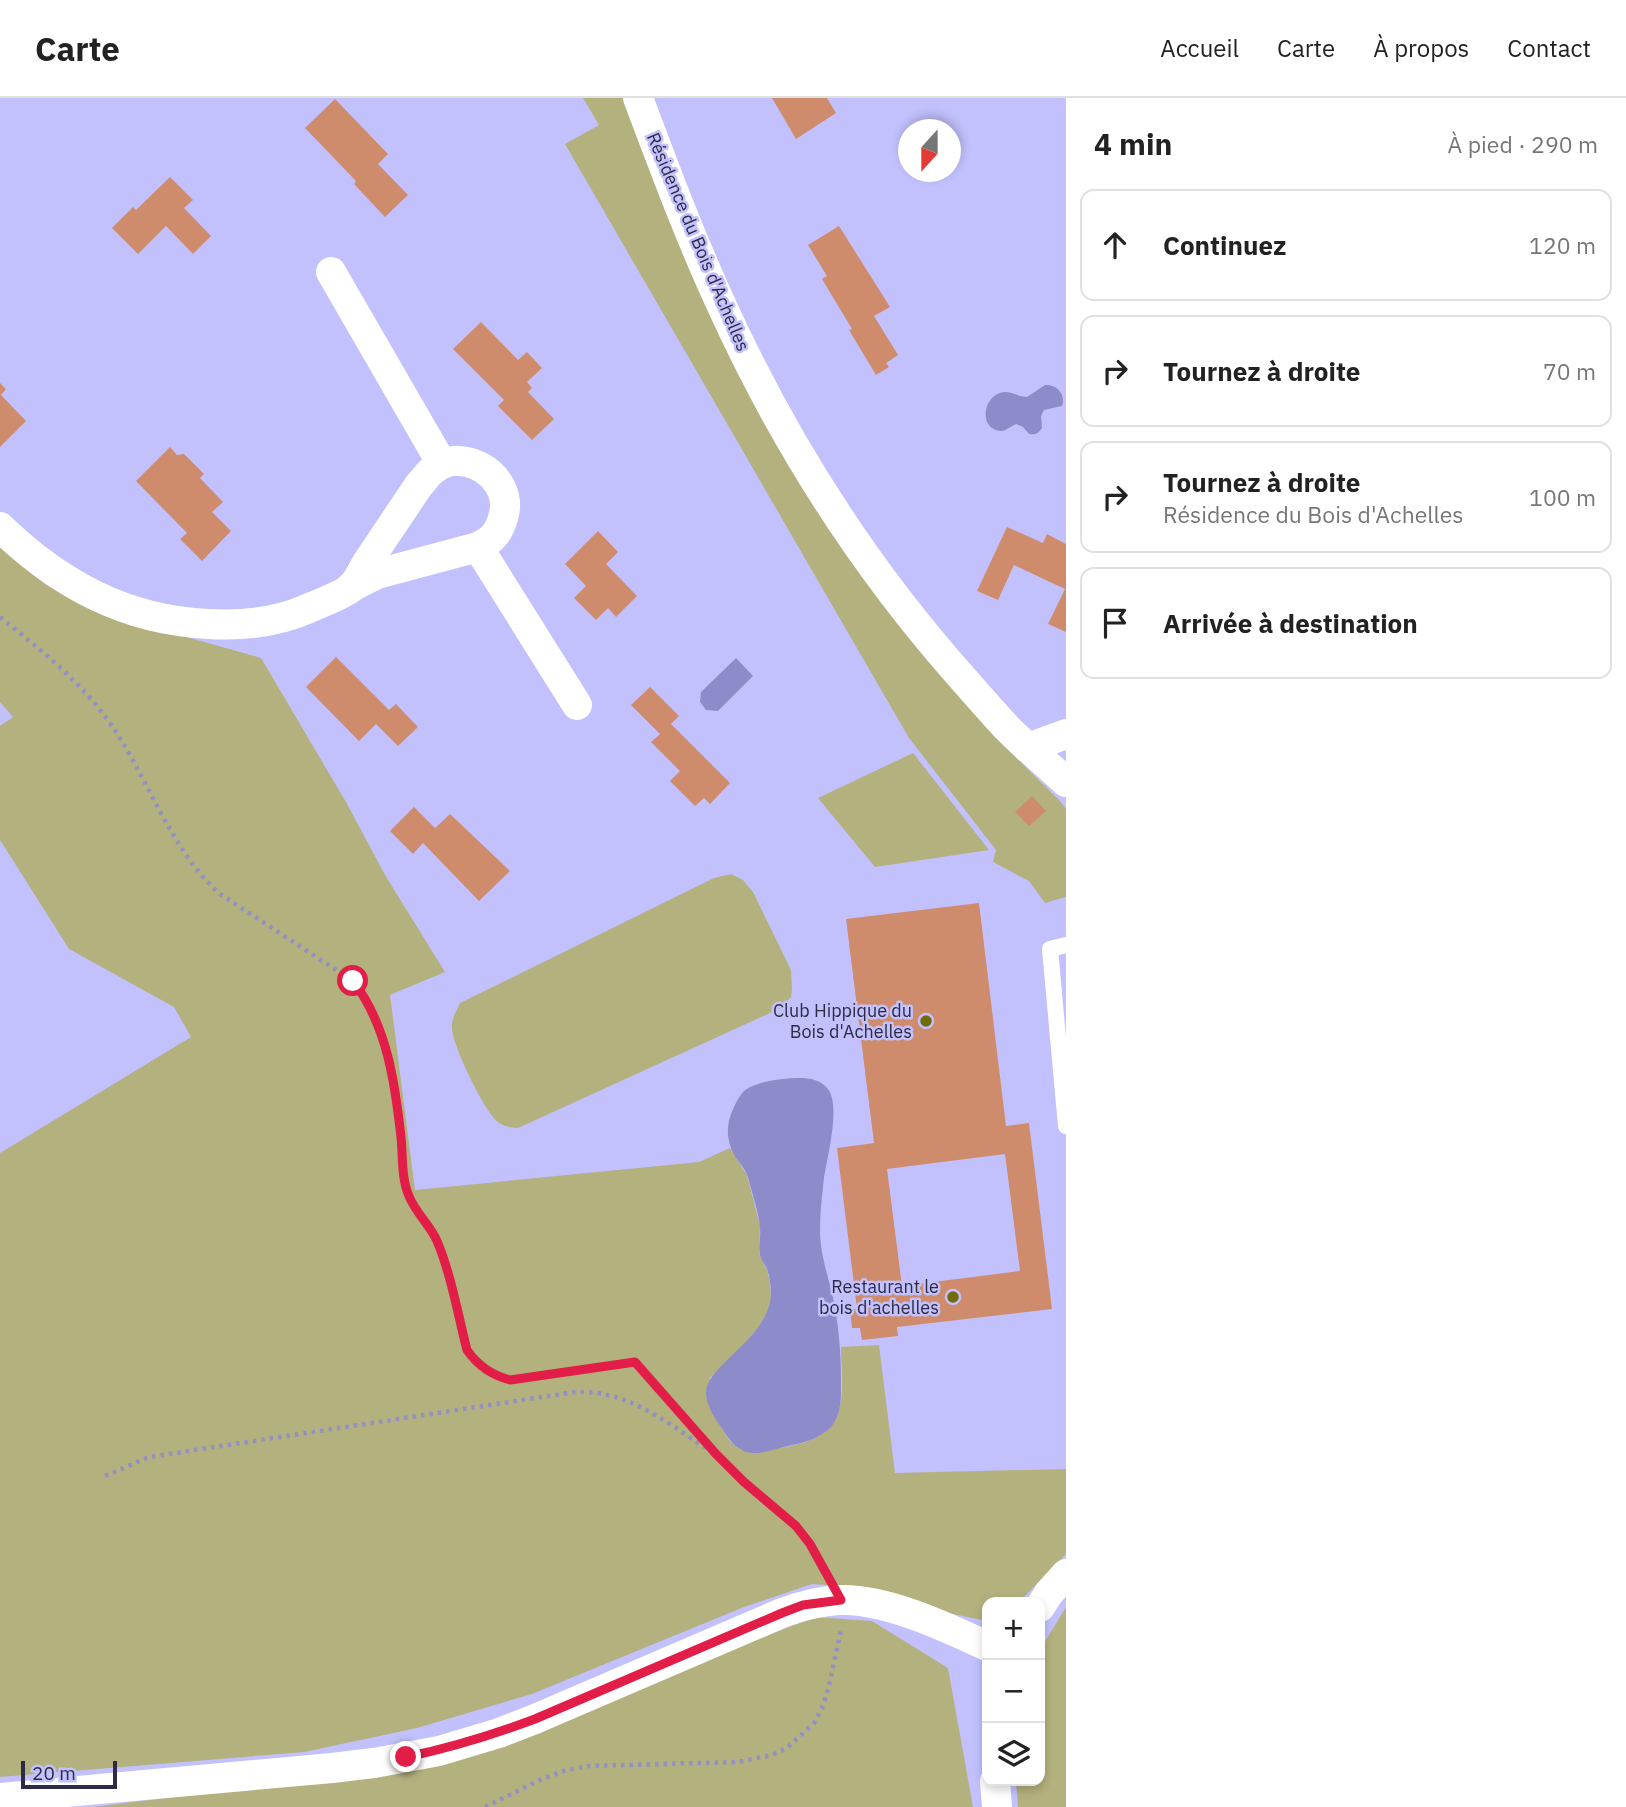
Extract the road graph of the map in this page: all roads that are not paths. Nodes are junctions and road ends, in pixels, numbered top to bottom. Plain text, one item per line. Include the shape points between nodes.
1 (638, 98) edge
2 (331, 272) dead end
3 (442, 464) junction
4 (0, 527) edge
5 (478, 547) junction
6 (351, 587) junction
7 (577, 705) dead end
8 (1066, 734) edge
9 (1028, 748) junction
10 (1066, 782) edge
11 (1066, 946) edge
12 (1066, 1126) edge
13 (1066, 1574) edge
14 (1045, 1599) edge
15 (982, 1644) edge
16 (995, 1786) edge
17 (0, 1798) edge
18 (997, 1807) edge

1 - 9 street, Résidence du Bois d'Achelles via 721,305 804,461 908,614
2 - 3 street
3 - 5 street via 458,461 486,469 504,492 506,504 499,528
3 - 6 street via 419,485
4 - 6 street via 84,591 124,609 172,621 258,623 298,613
5 - 6 street via 377,574
5 - 7 street
8 - 9 street
9 - 10 street, Résidence du Bois d'Achelles
11 - 12 lane via 1050,949
13 - 14 street
15 - 17 street via 921,1617 877,1605 841,1600 813,1603 535,1719 439,1751 363,1764
16 - 18 street

